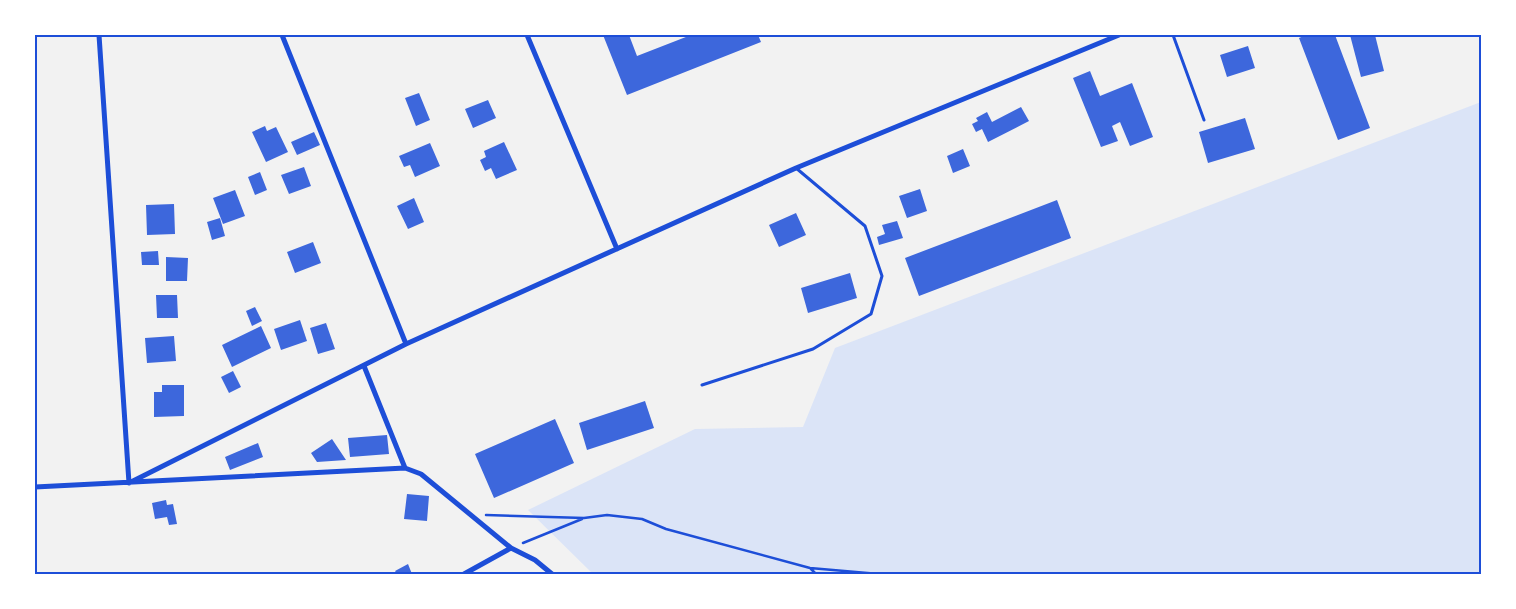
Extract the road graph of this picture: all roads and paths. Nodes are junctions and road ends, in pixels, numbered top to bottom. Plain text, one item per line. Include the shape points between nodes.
1 (99, 35) edge
2 (282, 35) edge
3 (527, 35) edge
4 (1119, 35) edge
5 (1173, 35) edge
6 (1204, 120) dead end
7 (796, 168) junction
8 (617, 249) junction
9 (406, 344) junction
10 (364, 366) junction
11 (702, 385) dead end
12 (405, 468) junction
13 (129, 483) junction
14 (35, 487) edge
15 (470, 514) junction
16 (584, 518) junction
17 (511, 548) junction
18 (810, 568) junction
19 (464, 574) edge
20 (552, 574) edge
21 (816, 574) edge
22 (878, 574) edge

1 - 13 street
2 - 9 street
3 - 8 street
4 - 7 street
5 - 6 lane
7 - 8 street
7 - 11 lane via 865,226 882,276 871,314 813,349
8 - 9 street
9 - 10 street
10 - 12 street
10 - 13 street
12 - 13 street
12 - 15 street via 421,474
13 - 14 street
15 - 16 path
15 - 17 street
16 - 17 path
16 - 18 path via 606,515 642,519 666,529
17 - 19 street
17 - 20 street via 536,560
18 - 21 path
18 - 22 path

